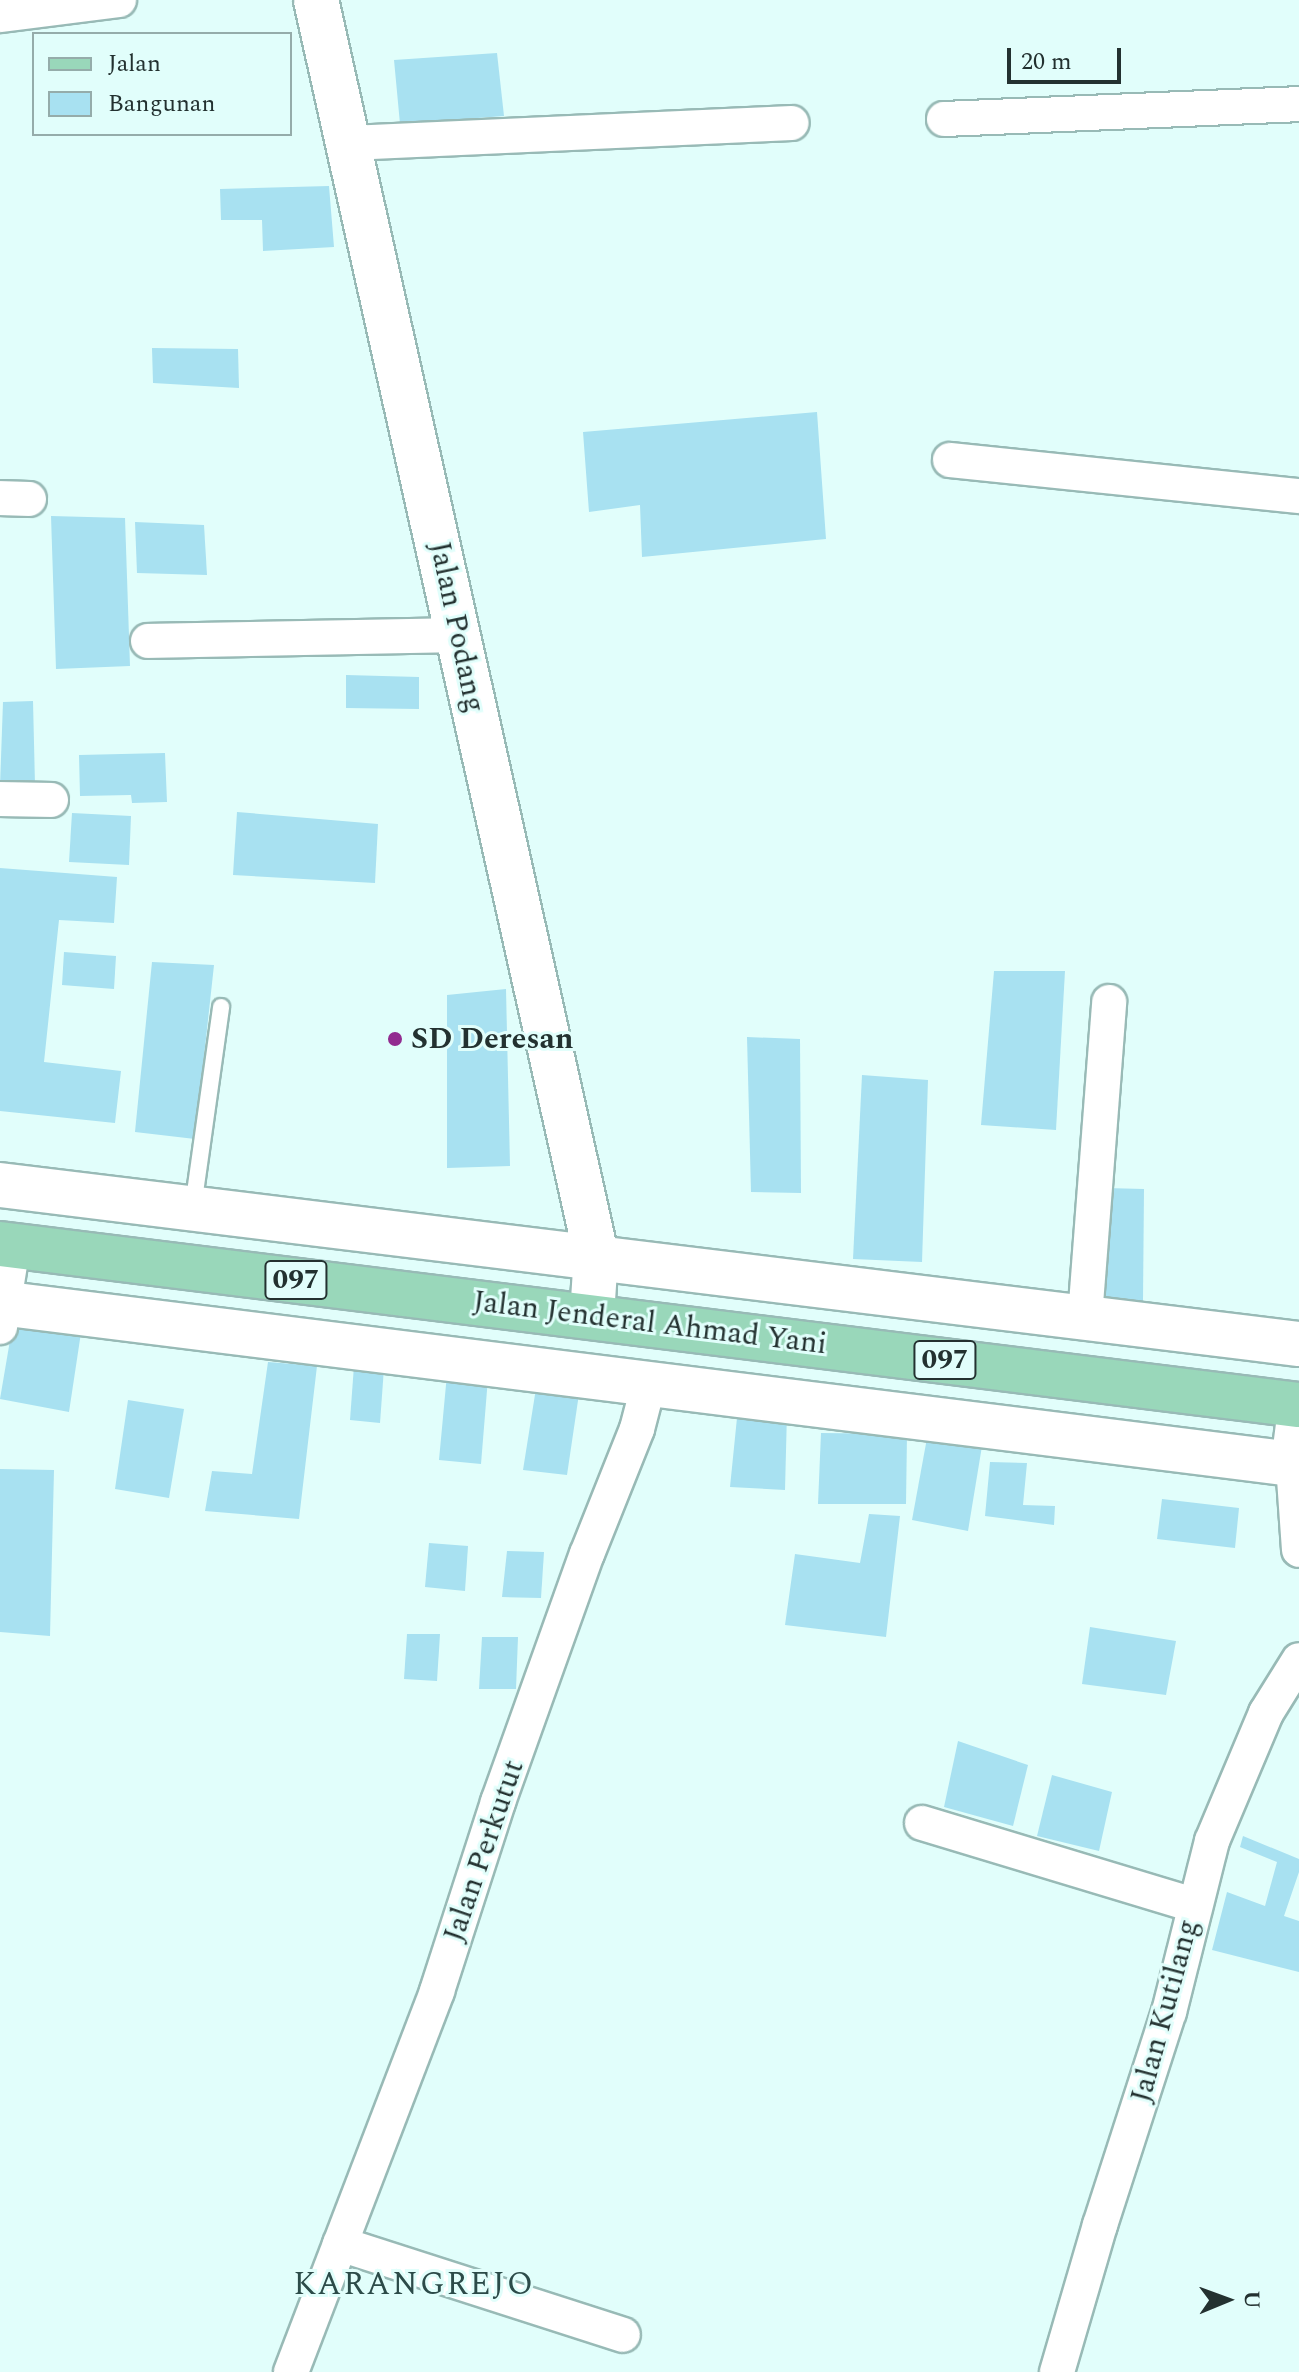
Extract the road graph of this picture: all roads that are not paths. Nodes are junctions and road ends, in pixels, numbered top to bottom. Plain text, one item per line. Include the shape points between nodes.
1 (119, 0) edge
2 (316, 0) edge
3 (0, 15) edge
4 (1299, 104) edge
5 (944, 119) dead end
6 (792, 123) dead end
7 (350, 143) junction
8 (950, 460) dead end
9 (1299, 496) edge
10 (459, 635) junction
11 (148, 641) dead end
12 (0, 799) edge
13 (51, 800) dead end
14 (1109, 1002) dead end
15 (221, 1007) dead end
16 (0, 1185) edge
17 (193, 1207) junction
18 (6, 1245) edge
19 (596, 1255) junction
20 (2, 1311) edge
21 (592, 1315) junction
22 (1085, 1317) junction
23 (658, 1324) junction
24 (1299, 1344) edge
25 (649, 1383) junction
26 (1299, 1405) edge
27 (1299, 1417) edge
28 (1296, 1465) edge
29 (1299, 1550) edge
30 (1299, 1660) edge
31 (922, 1823) dead end
32 (1194, 1905) junction
33 (340, 2244) junction
34 (623, 2335) dead end
35 (291, 2372) edge
36 (1057, 2372) edge

1 - 3 street
2 - 7 street, Jalan Podang
4 - 5 street
6 - 7 street
7 - 10 street, Jalan Podang
8 - 9 street
10 - 11 street
10 - 19 street, Jalan Podang
12 - 13 street
14 - 22 street
15 - 17 lane
16 - 17 street
17 - 19 street
18 - 20 street
18 - 21 main road, Jalan Jenderal Ahmad Yani / 097
19 - 21 street, Jalan Podang
19 - 22 street
20 - 25 street
21 - 23 main road, Jalan Jenderal Ahmad Yani / 097
22 - 24 street
23 - 25 street, Jalan Perkutut
23 - 26 main road, Jalan Jenderal Ahmad Yani / 097
25 - 28 street
25 - 33 street, Jalan Perkutut via 637,1429 498,1802 437,1991
27 - 28 street
28 - 29 street
30 - 32 street, Jalan Kutilang via 1266,1713 1212,1841
31 - 32 street
32 - 36 street, Jalan Kutilang via 1169,2012
33 - 34 street
33 - 35 street, Jalan Perkutut

